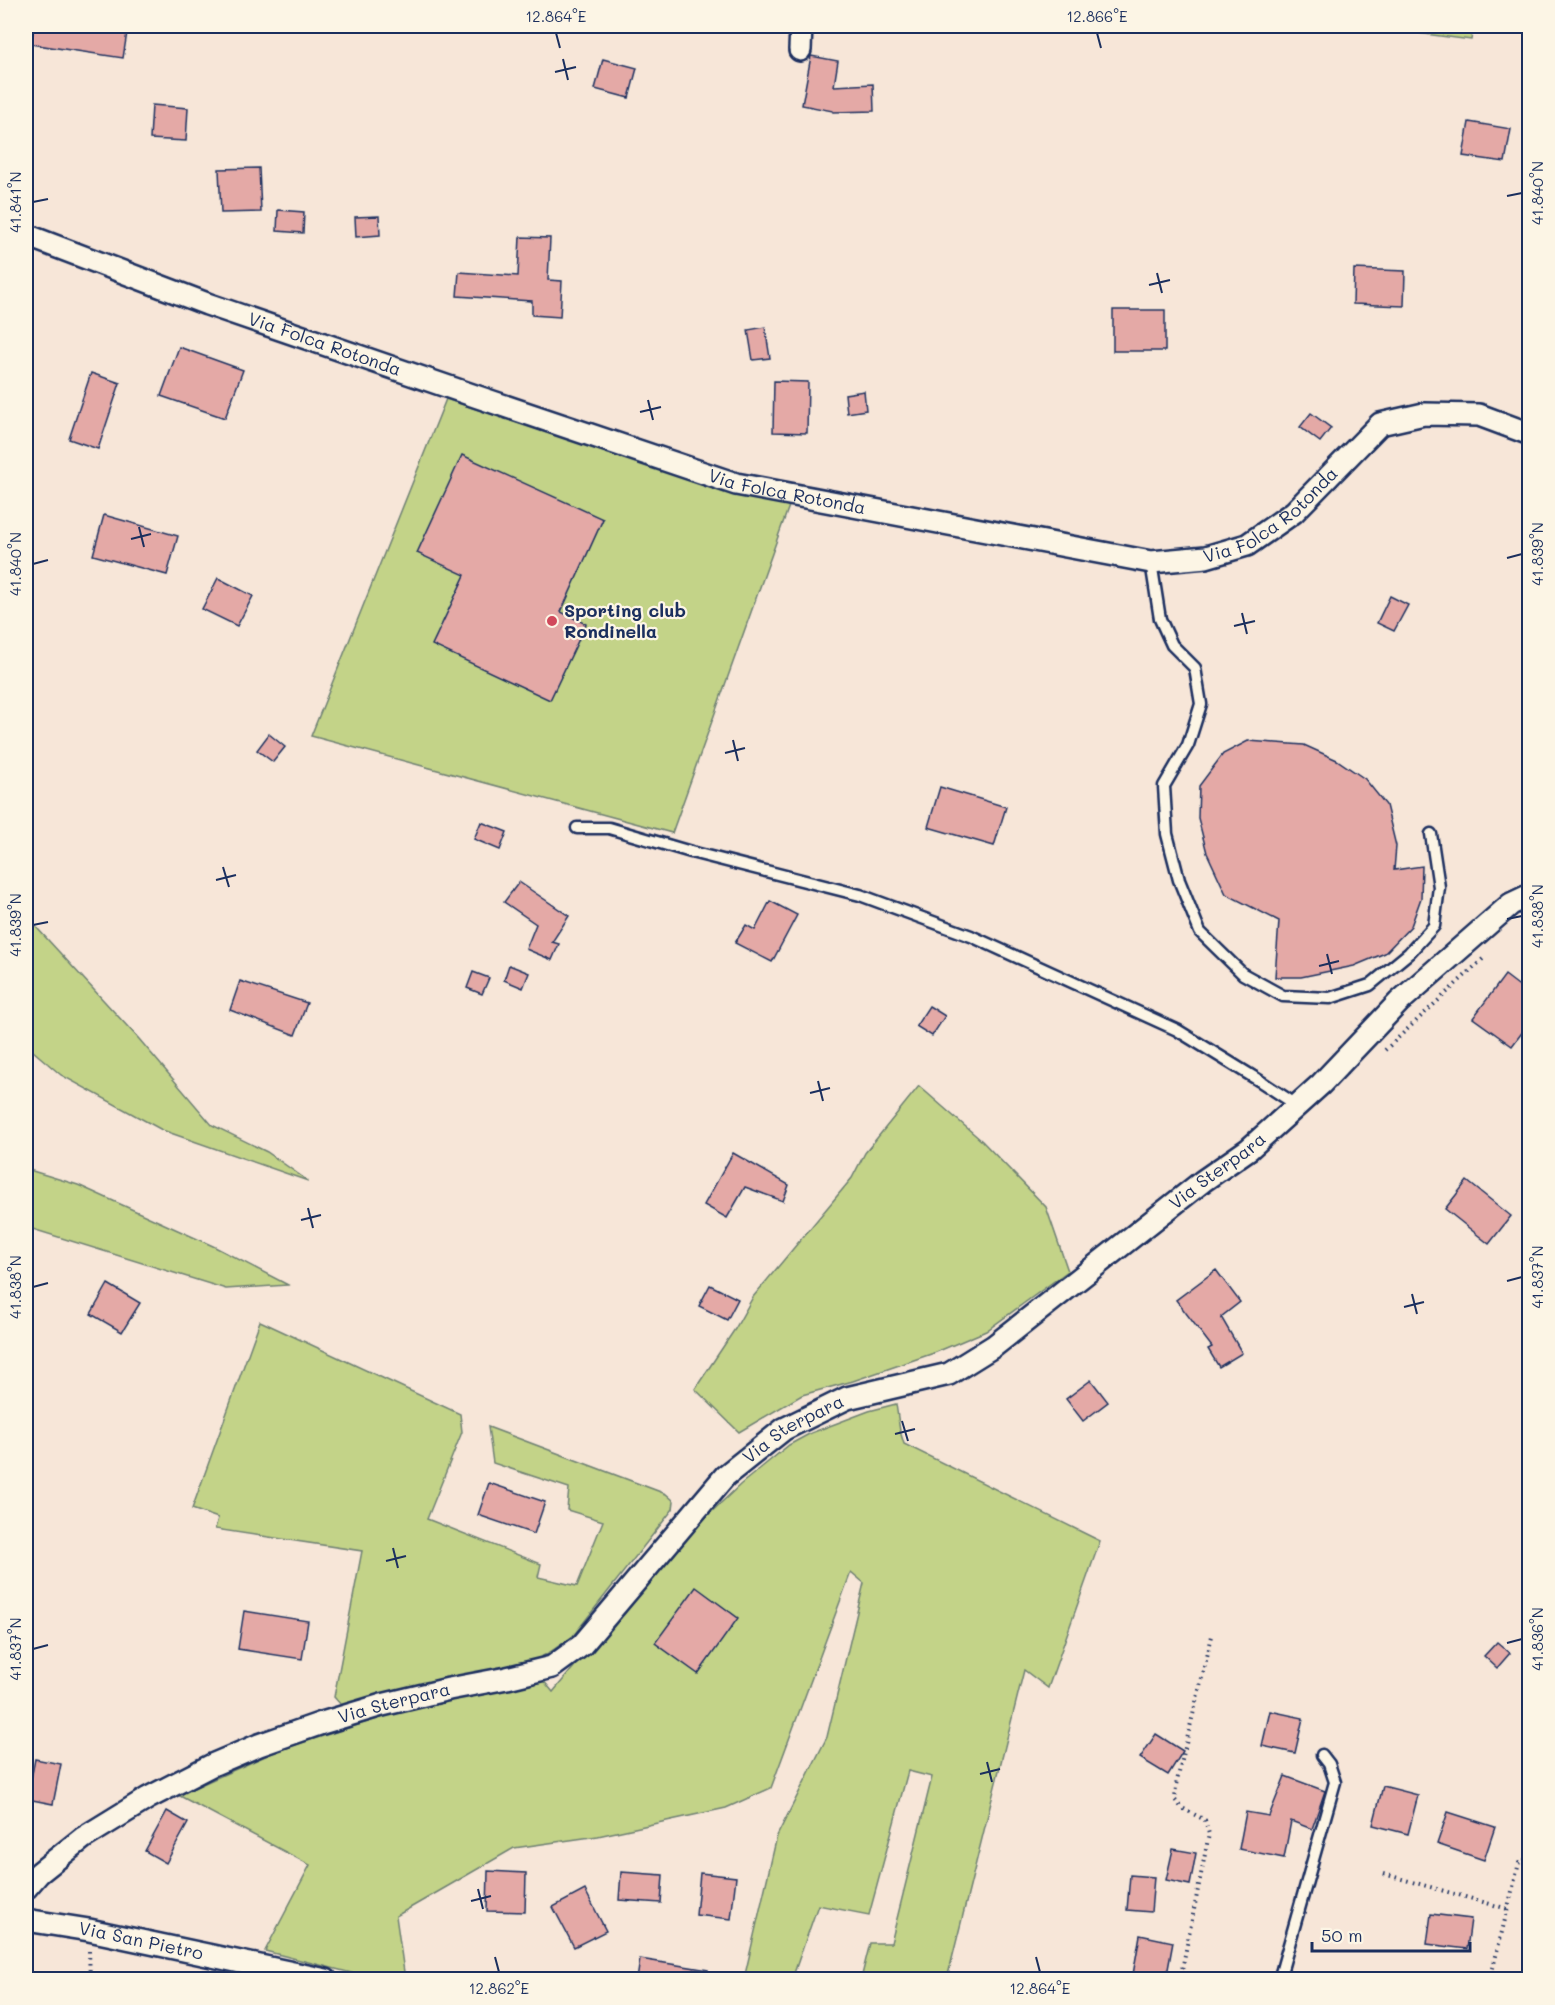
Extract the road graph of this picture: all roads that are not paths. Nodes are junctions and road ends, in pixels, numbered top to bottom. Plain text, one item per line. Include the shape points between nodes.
1 (801, 26) edge
2 (800, 50) dead end
3 (26, 234) edge
4 (1530, 434) edge
5 (1151, 562) junction
6 (577, 828) dead end
7 (1431, 834) dead end
8 (1530, 895) edge
9 (1298, 1107) junction
10 (1322, 1755) dead end
11 (26, 1888) edge
12 (26, 1920) edge
13 (326, 1980) edge
14 (1279, 1980) edge

1 - 2 street
3 - 5 street, Via Folca Rotonda via 230,311 736,484
4 - 5 street, Via Folca Rotonda via 1479,415 1424,414 1380,424 1294,512 1247,545 1206,557
5 - 7 lane via 1160,619 1172,645 1195,668 1202,704 1188,745 1164,786 1167,834 1179,880 1200,932 1243,974 1283,996 1330,998 1370,986 1434,926 1439,887
6 - 9 lane via 609,828 860,895 971,936 1177,1030
8 - 9 street, Via Sterpara via 1511,904 1399,1002
9 - 11 street, Via Sterpara via 1250,1149 1203,1181 994,1346 949,1374 847,1398 784,1429 725,1476 582,1645 552,1666 382,1705 259,1745 148,1797 83,1838
10 - 14 lane via 1335,1782
12 - 13 street, Via San Pietro

